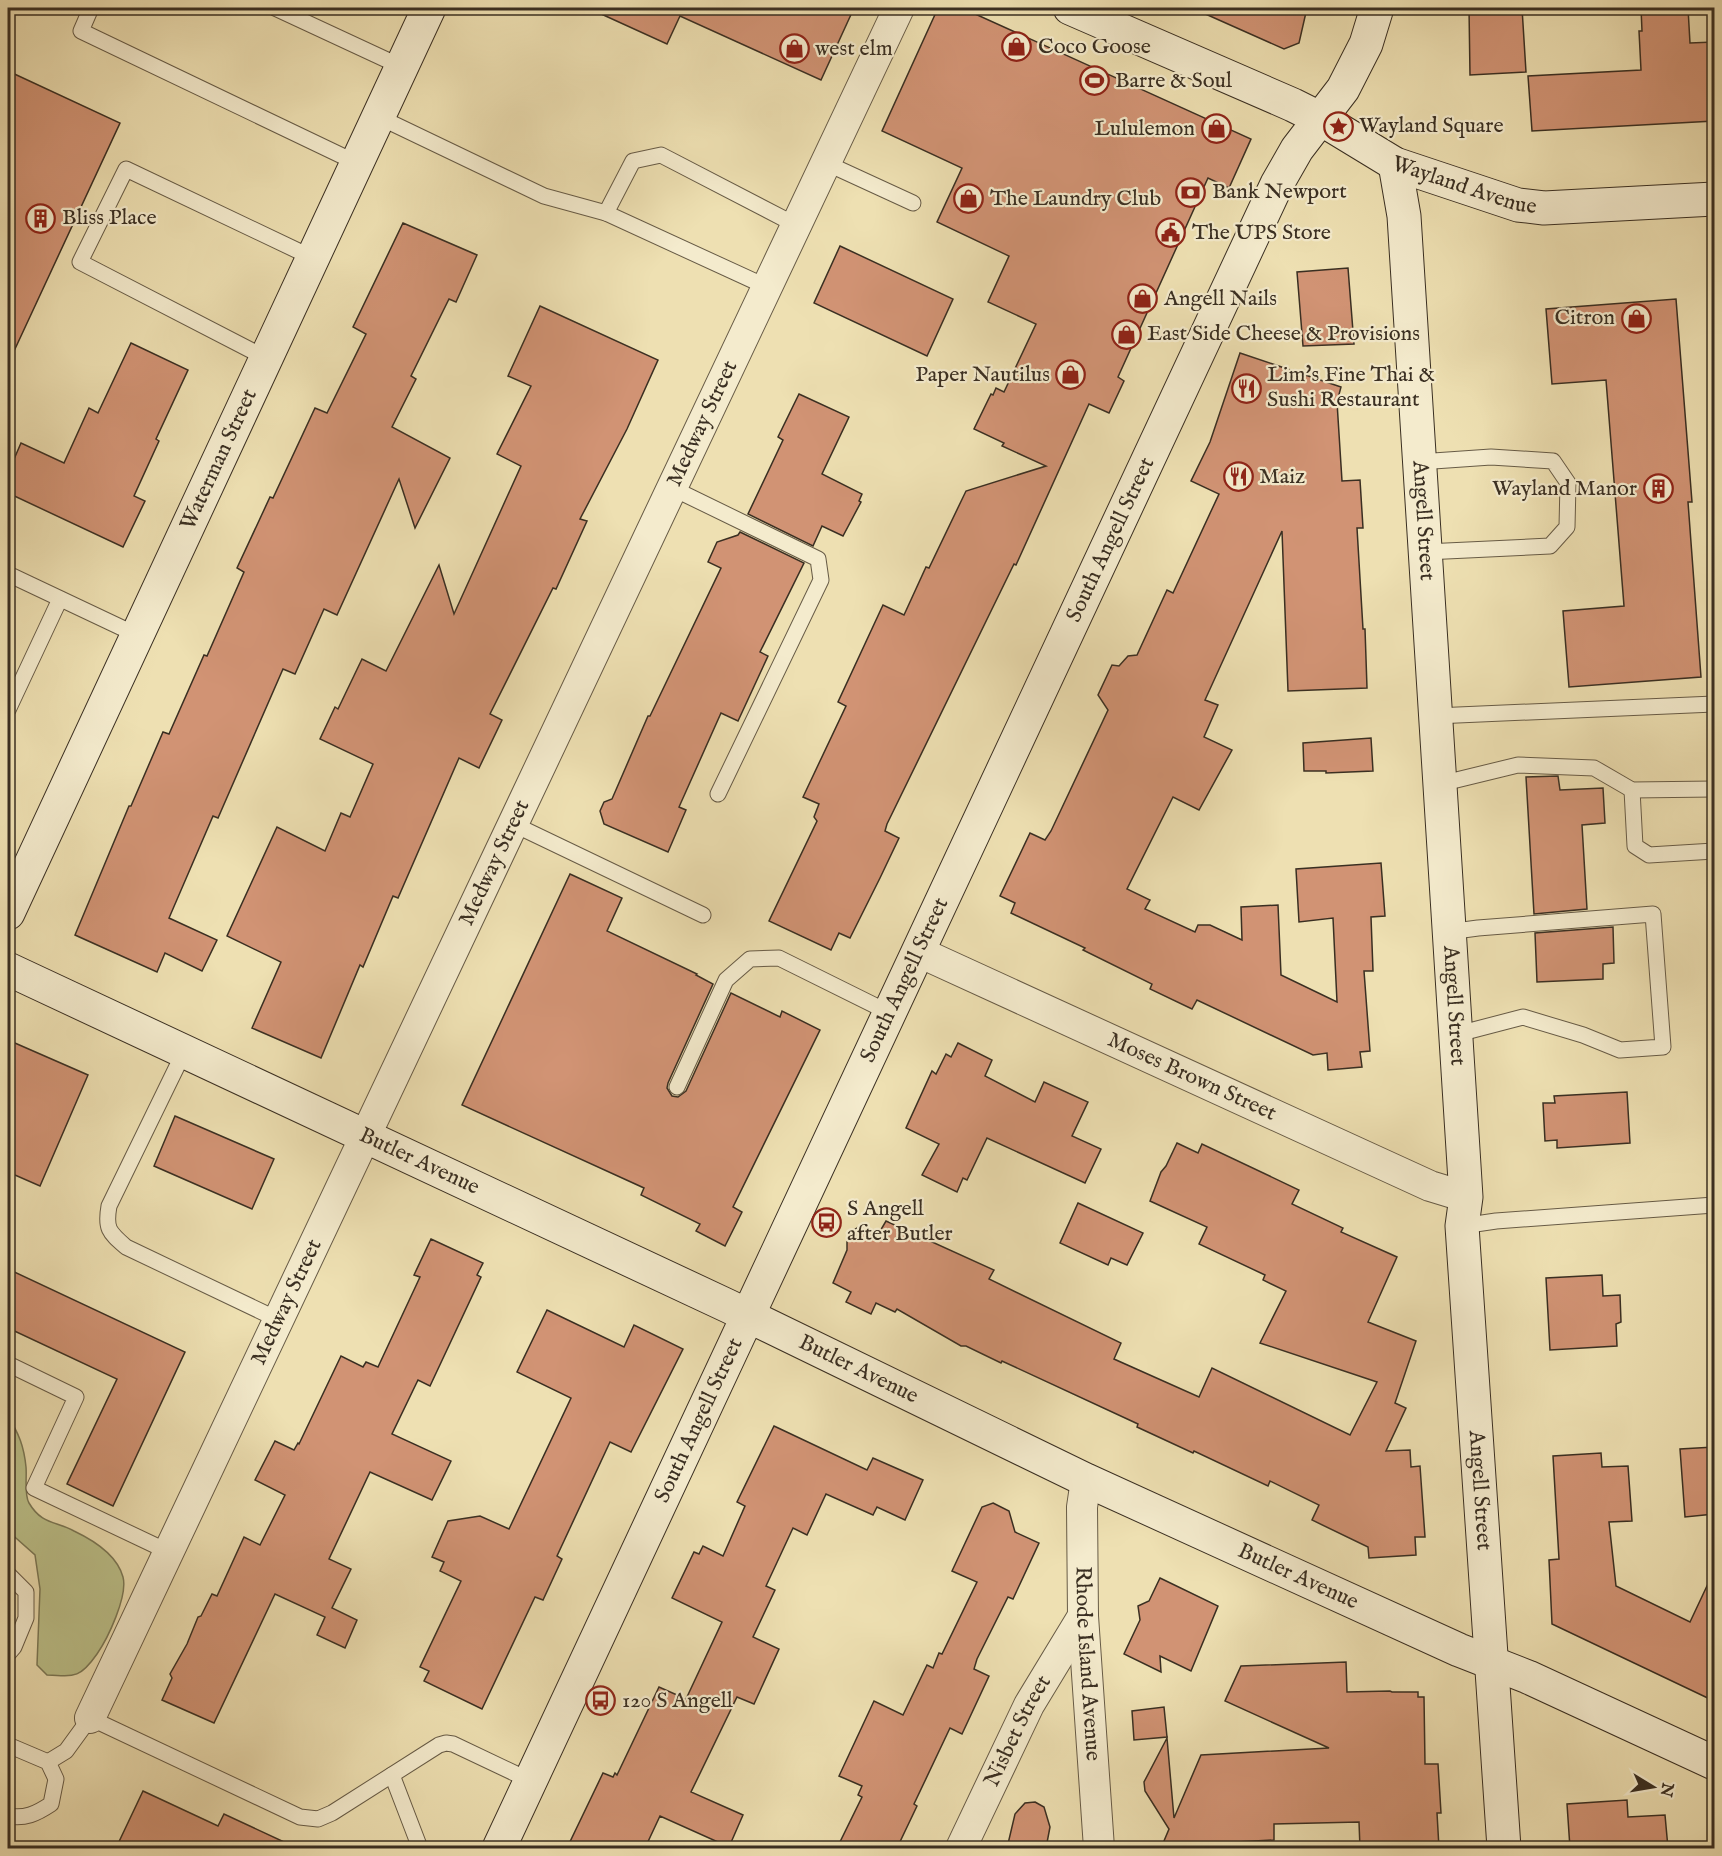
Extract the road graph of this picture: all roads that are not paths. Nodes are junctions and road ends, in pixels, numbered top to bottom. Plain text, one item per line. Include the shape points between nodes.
1 (91, 8) edge
2 (275, 8) edge
3 (429, 8) edge
4 (899, 8) edge
5 (1070, 8) edge
6 (1377, 8) edge
7 (402, 67) junction
8 (379, 117) junction
9 (1321, 119) junction
10 (357, 163) junction
11 (826, 163) junction
12 (1395, 164) junction
13 (1714, 199) edge
14 (913, 203) dead end
15 (606, 213) junction
16 (796, 225) junction
17 (313, 258) junction
18 (767, 286) junction
19 (266, 358) junction
20 (1419, 462) junction
21 (672, 488) junction
22 (1425, 552) junction
23 (8, 574) edge
24 (60, 599) junction
25 (137, 635) junction
26 (1714, 704) edge
27 (8, 710) edge
28 (1435, 716) junction
29 (1440, 784) junction
30 (1714, 789) edge
31 (1632, 790) junction
32 (718, 794) dead end
33 (513, 824) junction
34 (1714, 851) edge
35 (8, 913) edge
36 (703, 915) dead end
37 (1448, 932) junction
38 (919, 952) junction
39 (8, 969) edge
40 (890, 1013) junction
41 (1454, 1035) junction
42 (184, 1052) junction
43 (677, 1088) dead end
44 (365, 1137) junction
45 (1714, 1205) edge
46 (1464, 1211) junction
47 (749, 1316) junction
48 (279, 1320) junction
49 (8, 1364) edge
50 (1086, 1480) junction
51 (169, 1552) junction
52 (8, 1574) edge
53 (1083, 1616) junction
54 (8, 1654) edge
55 (1491, 1663) junction
56 (90, 1718) junction
57 (8, 1745) edge
58 (48, 1762) junction
59 (1714, 1763) edge
60 (392, 1775) junction
61 (531, 1781) junction
62 (8, 1816) edge
63 (420, 1848) edge
64 (499, 1848) edge
65 (961, 1848) edge
66 (1099, 1848) edge
67 (1504, 1848) edge

1 - 10 lane via 81,31
2 - 7 lane
3 - 7 main road, Waterman Street
4 - 11 street, Medway Street
5 - 9 main road, Wayland Avenue
6 - 9 main road via 1354,70
7 - 8 main road, Waterman Street
8 - 10 main road, Waterman Street
8 - 15 lane via 544,196
9 - 12 main road, Wayland Avenue
9 - 38 main road, South Angell Street via 1297,149 1277,184
10 - 17 main road, Waterman Street
11 - 14 lane
11 - 16 street, Medway Street
12 - 13 main road, Wayland Avenue via 1518,205 1544,208
12 - 20 main road, Angell Street via 1404,216
15 - 16 lane via 633,161 661,155
15 - 18 lane
16 - 18 street, Medway Street
17 - 19 main road, Waterman Street
17 - 19 lane via 126,169 80,262
18 - 21 street, Medway Street
19 - 25 main road, Waterman Street
20 - 22 main road, Angell Street
20 - 22 lane via 1491,457 1553,461 1568,483 1567,527 1550,546
21 - 32 lane via 818,559 821,580
21 - 33 street, Medway Street
22 - 28 main road, Angell Street
23 - 24 lane
24 - 25 lane
24 - 27 lane
25 - 35 main road, Waterman Street
26 - 28 lane
28 - 29 main road, Angell Street
29 - 31 lane via 1518,765 1594,768
29 - 37 main road, Angell Street
30 - 31 lane
31 - 34 lane via 1635,846 1649,855
33 - 36 lane
33 - 44 street, Medway Street
37 - 41 main road, Angell Street
37 - 41 lane via 1653,914 1664,1047 1620,1050 1523,1017
38 - 40 main road, South Angell Street
38 - 46 street, Moses Brown Street via 1430,1186
39 - 42 main road, Butler Avenue
40 - 43 lane via 779,958 750,959 726,980
40 - 47 main road, South Angell Street
41 - 46 main road, Angell Street
42 - 44 main road, Butler Avenue
42 - 48 lane via 109,1206 106,1222 114,1237 126,1247
44 - 47 main road, Butler Avenue
44 - 48 street, Medway Street
45 - 46 lane via 1496,1221
46 - 55 main road, Angell Street
47 - 50 main road, Butler Avenue
47 - 61 main road, South Angell Street
48 - 51 street, Medway Street
49 - 51 lane via 76,1398 34,1488
50 - 53 street, Rhode Island Avenue via 1082,1507
50 - 55 main road, Butler Avenue
51 - 56 street, Medway Street
52 - 54 lane via 26,1592 26,1618
53 - 65 street, Nisbet Street via 1029,1705
53 - 66 street, Rhode Island Avenue
55 - 59 main road, Butler Avenue
55 - 67 main road, Angell Street
56 - 58 lane via 66,1751
56 - 60 lane via 308,1819 332,1813
57 - 58 lane
58 - 62 lane via 56,1779 51,1804 35,1814
60 - 61 lane via 446,1743
60 - 63 lane
61 - 64 main road, South Angell Street

